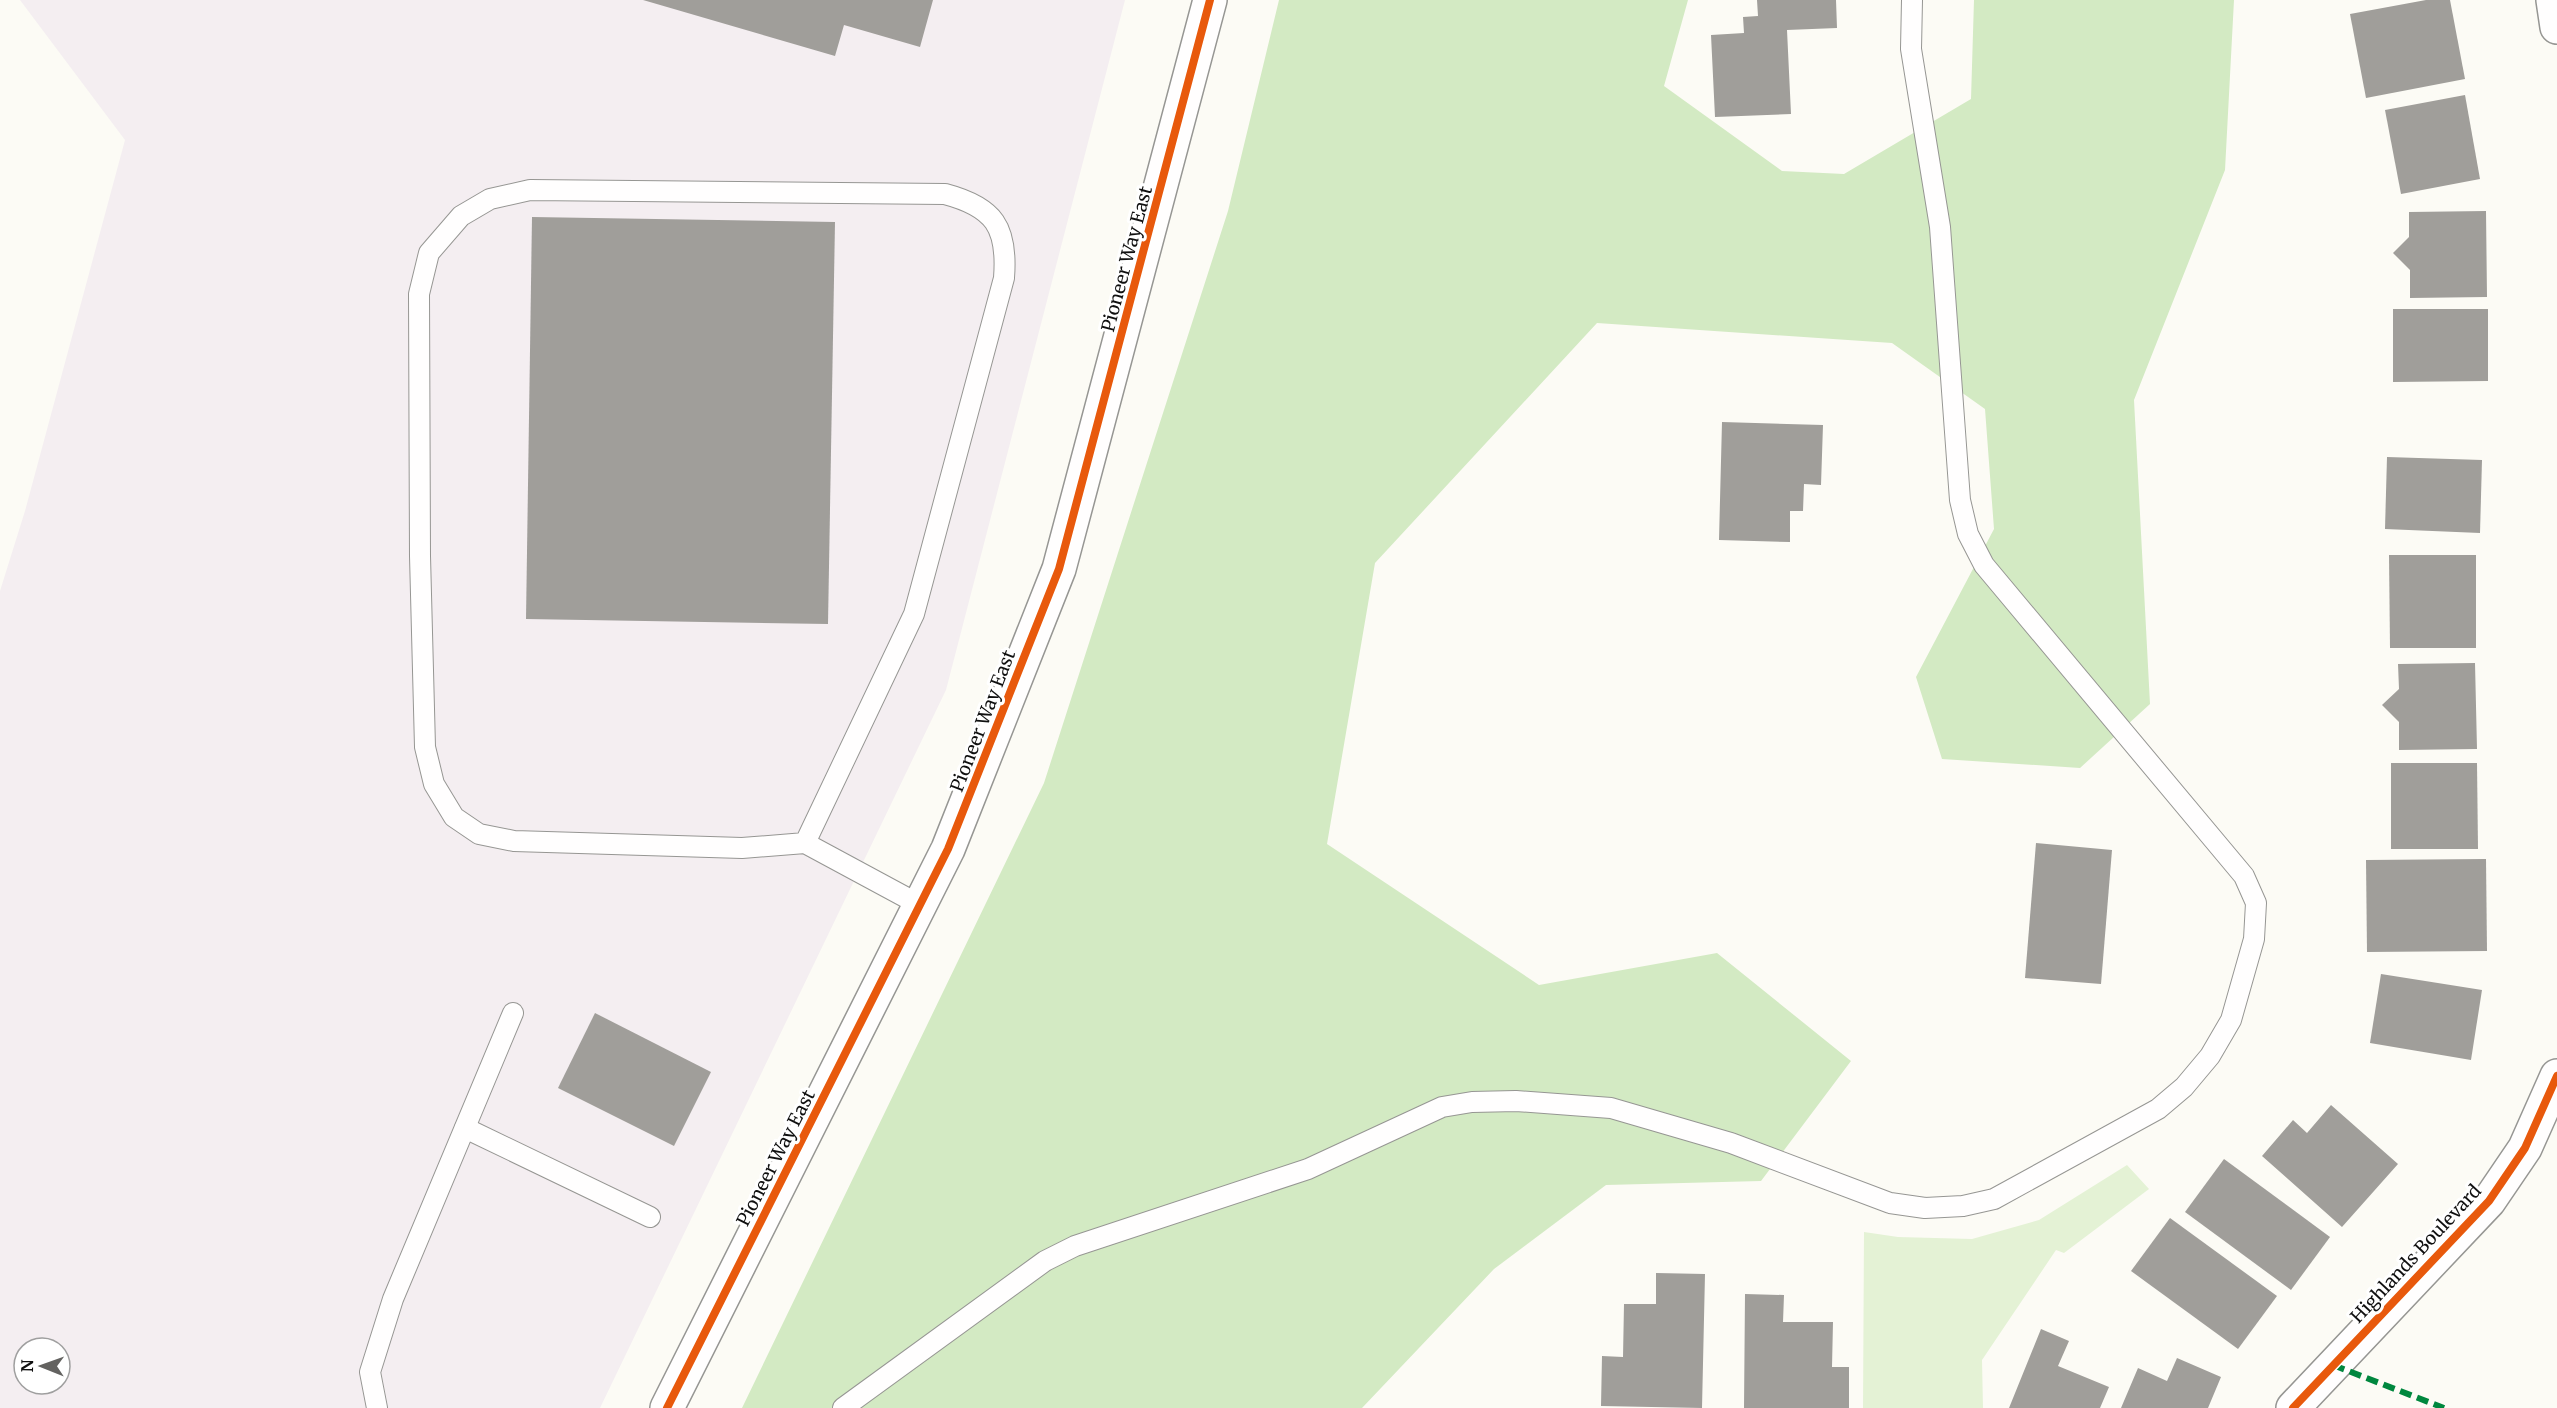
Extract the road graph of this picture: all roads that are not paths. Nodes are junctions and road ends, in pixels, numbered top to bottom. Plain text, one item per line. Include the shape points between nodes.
1 (1210, 0) edge
2 (1912, 0) edge
3 (2553, 0) edge
4 (2557, 27) edge
5 (805, 843) junction
6 (920, 905) junction
7 (513, 1013) dead end
8 (2557, 1076) edge
9 (465, 1128) junction
10 (650, 1217) dead end
11 (377, 1408) edge
12 (667, 1408) edge
13 (843, 1408) edge
14 (2293, 1408) edge

1 - 6 street, Pioneer Way East via 1059,569 948,849
2 - 13 lane via 1911,49 1940,226 1960,501 1968,534 1984,565 2244,876 2256,903 2254,939 2231,1020 2210,1056 2184,1088 2158,1109 1994,1199 1963,1206 1925,1208 1890,1203 1731,1143 1611,1108 1516,1101 1442,1107 1308,1168 1075,1246 1045,1261
3 - 4 street
5 - 5 lane via 914,614 1004,278 1002,231 987,212 970,201 945,194 530,190 490,199 461,216 429,253 419,294 424,723 434,784 454,817 479,834 514,841 742,848
5 - 6 lane
6 - 12 street, Pioneer Way East
7 - 9 lane
8 - 14 street, Highlands Boulevard via 2525,1148 2489,1201
9 - 10 lane
9 - 11 lane via 393,1299 370,1372

